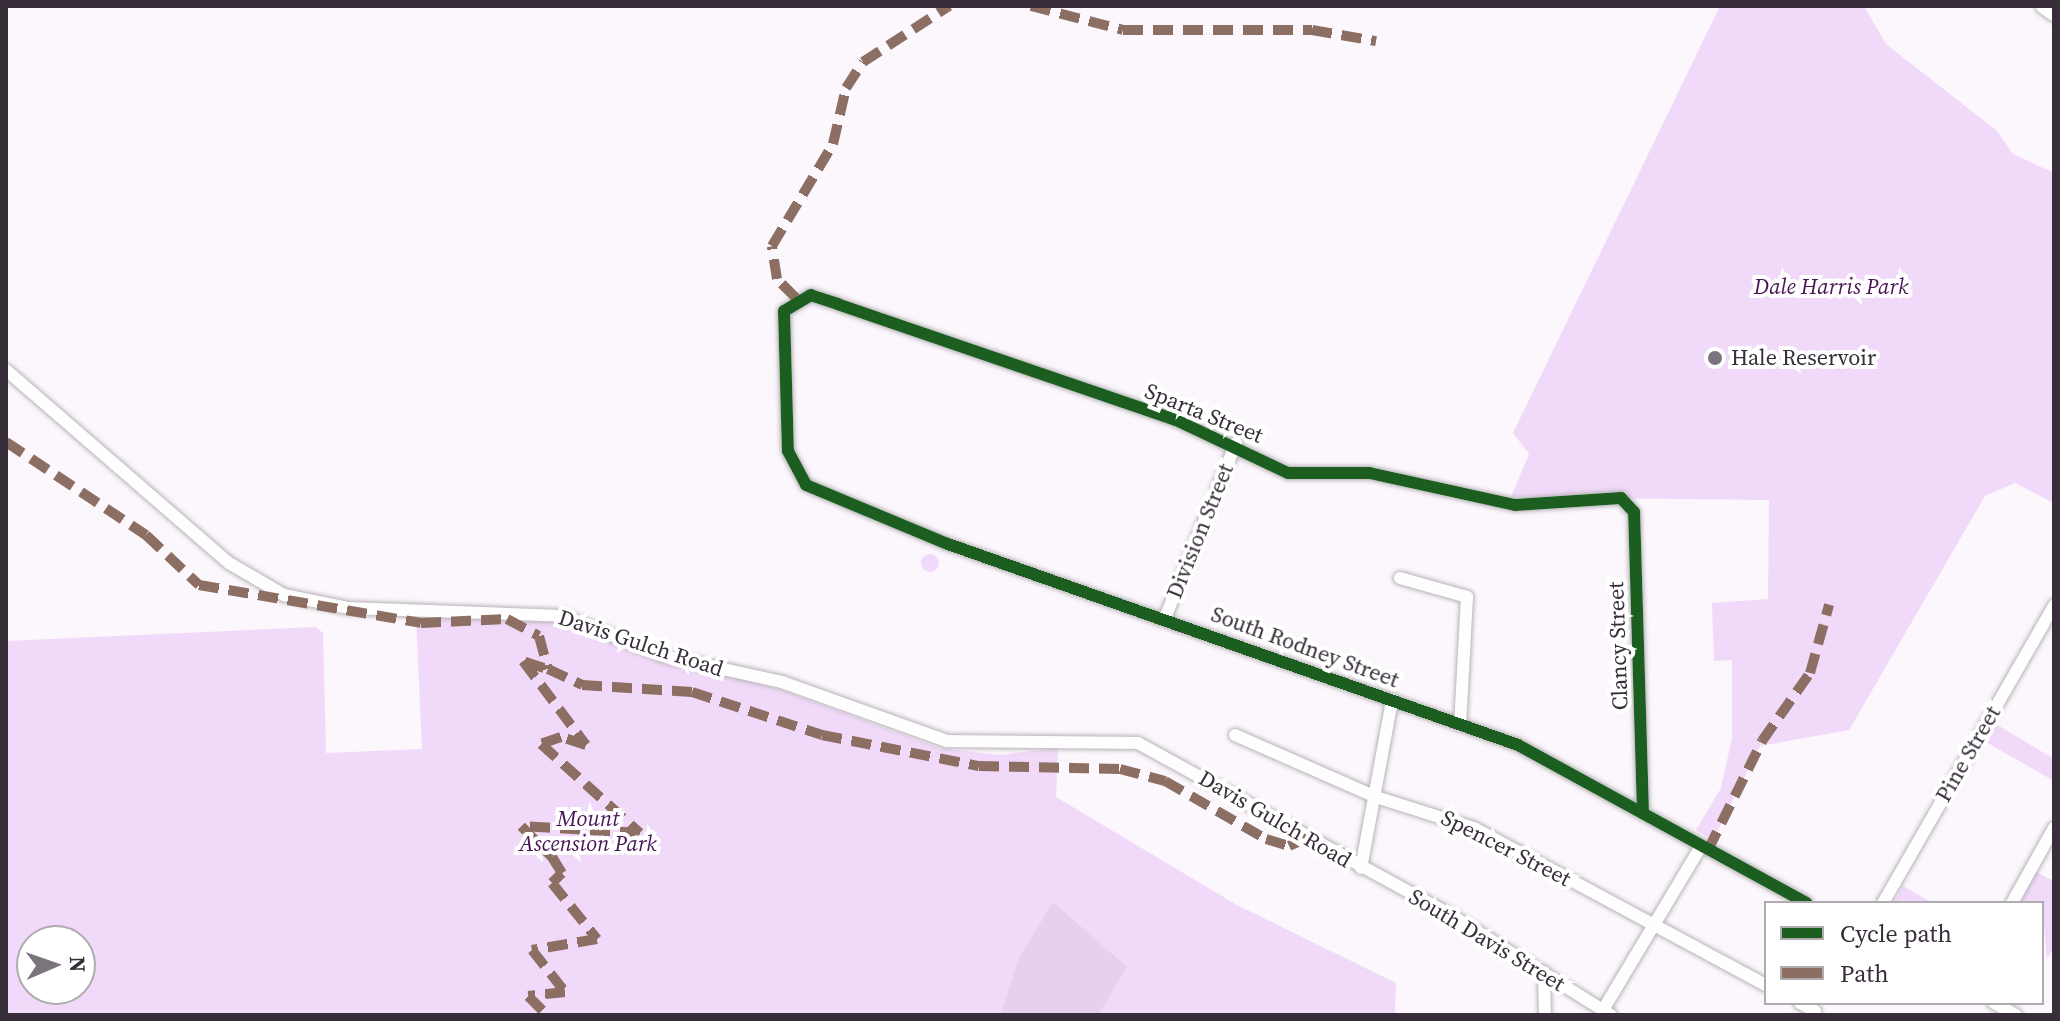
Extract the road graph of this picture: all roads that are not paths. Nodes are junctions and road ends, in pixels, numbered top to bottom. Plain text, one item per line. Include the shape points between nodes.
1 (2044, 6) edge
2 (2054, 13) edge
3 (6, 370) edge
4 (1236, 443) junction
5 (788, 451) joint
6 (1607, 499) joint
7 (1400, 578) dead end
8 (2054, 606) edge
9 (1165, 618) junction
10 (2041, 629) junction
11 (2054, 635) edge
12 (1392, 700) junction
13 (1460, 725) junction
14 (1235, 735) dead end
15 (1376, 797) junction
16 (1643, 813) junction
17 (2054, 828) edge
18 (1701, 846) junction
19 (1361, 868) junction
20 (1803, 901) edge
21 (1884, 901) edge
22 (2013, 901) edge
23 (1656, 925) junction
24 (1544, 972) junction
25 (1764, 984) edge
26 (1998, 1005) edge
27 (1607, 1013) edge
28 (1545, 1015) edge
29 (2016, 1015) edge

1 - 2 street
3 - 19 street, Davis Gulch Road via 229,563 284,595 348,608 563,616 664,656 782,682 947,741 1138,743
4 - 5 street, Sparta Street via 811,295 796,298 784,311
4 - 6 street, Sparta Street via 1288,473 1369,473 1515,505
4 - 9 street, Division Street
5 - 9 street, South Rodney Street via 806,485 872,515
6 - 16 street, Clancy Street via 1621,498 1634,512
7 - 13 street via 1467,597
8 - 10 street, Pine Street
9 - 12 street, South Rodney Street
10 - 11 street
10 - 21 street, Pine Street
12 - 13 street, South Rodney Street
12 - 15 street
13 - 16 street, South Rodney Street via 1518,745
14 - 15 street, Spencer Street
15 - 19 street
15 - 23 street, Spencer Street via 1474,828
16 - 18 street, South Rodney Street
17 - 22 street
18 - 20 street, South Rodney Street
18 - 23 street
19 - 24 street, South Davis Street
23 - 25 street, Spencer Street
23 - 27 street
24 - 27 street, South Davis Street
24 - 28 street
26 - 29 street

